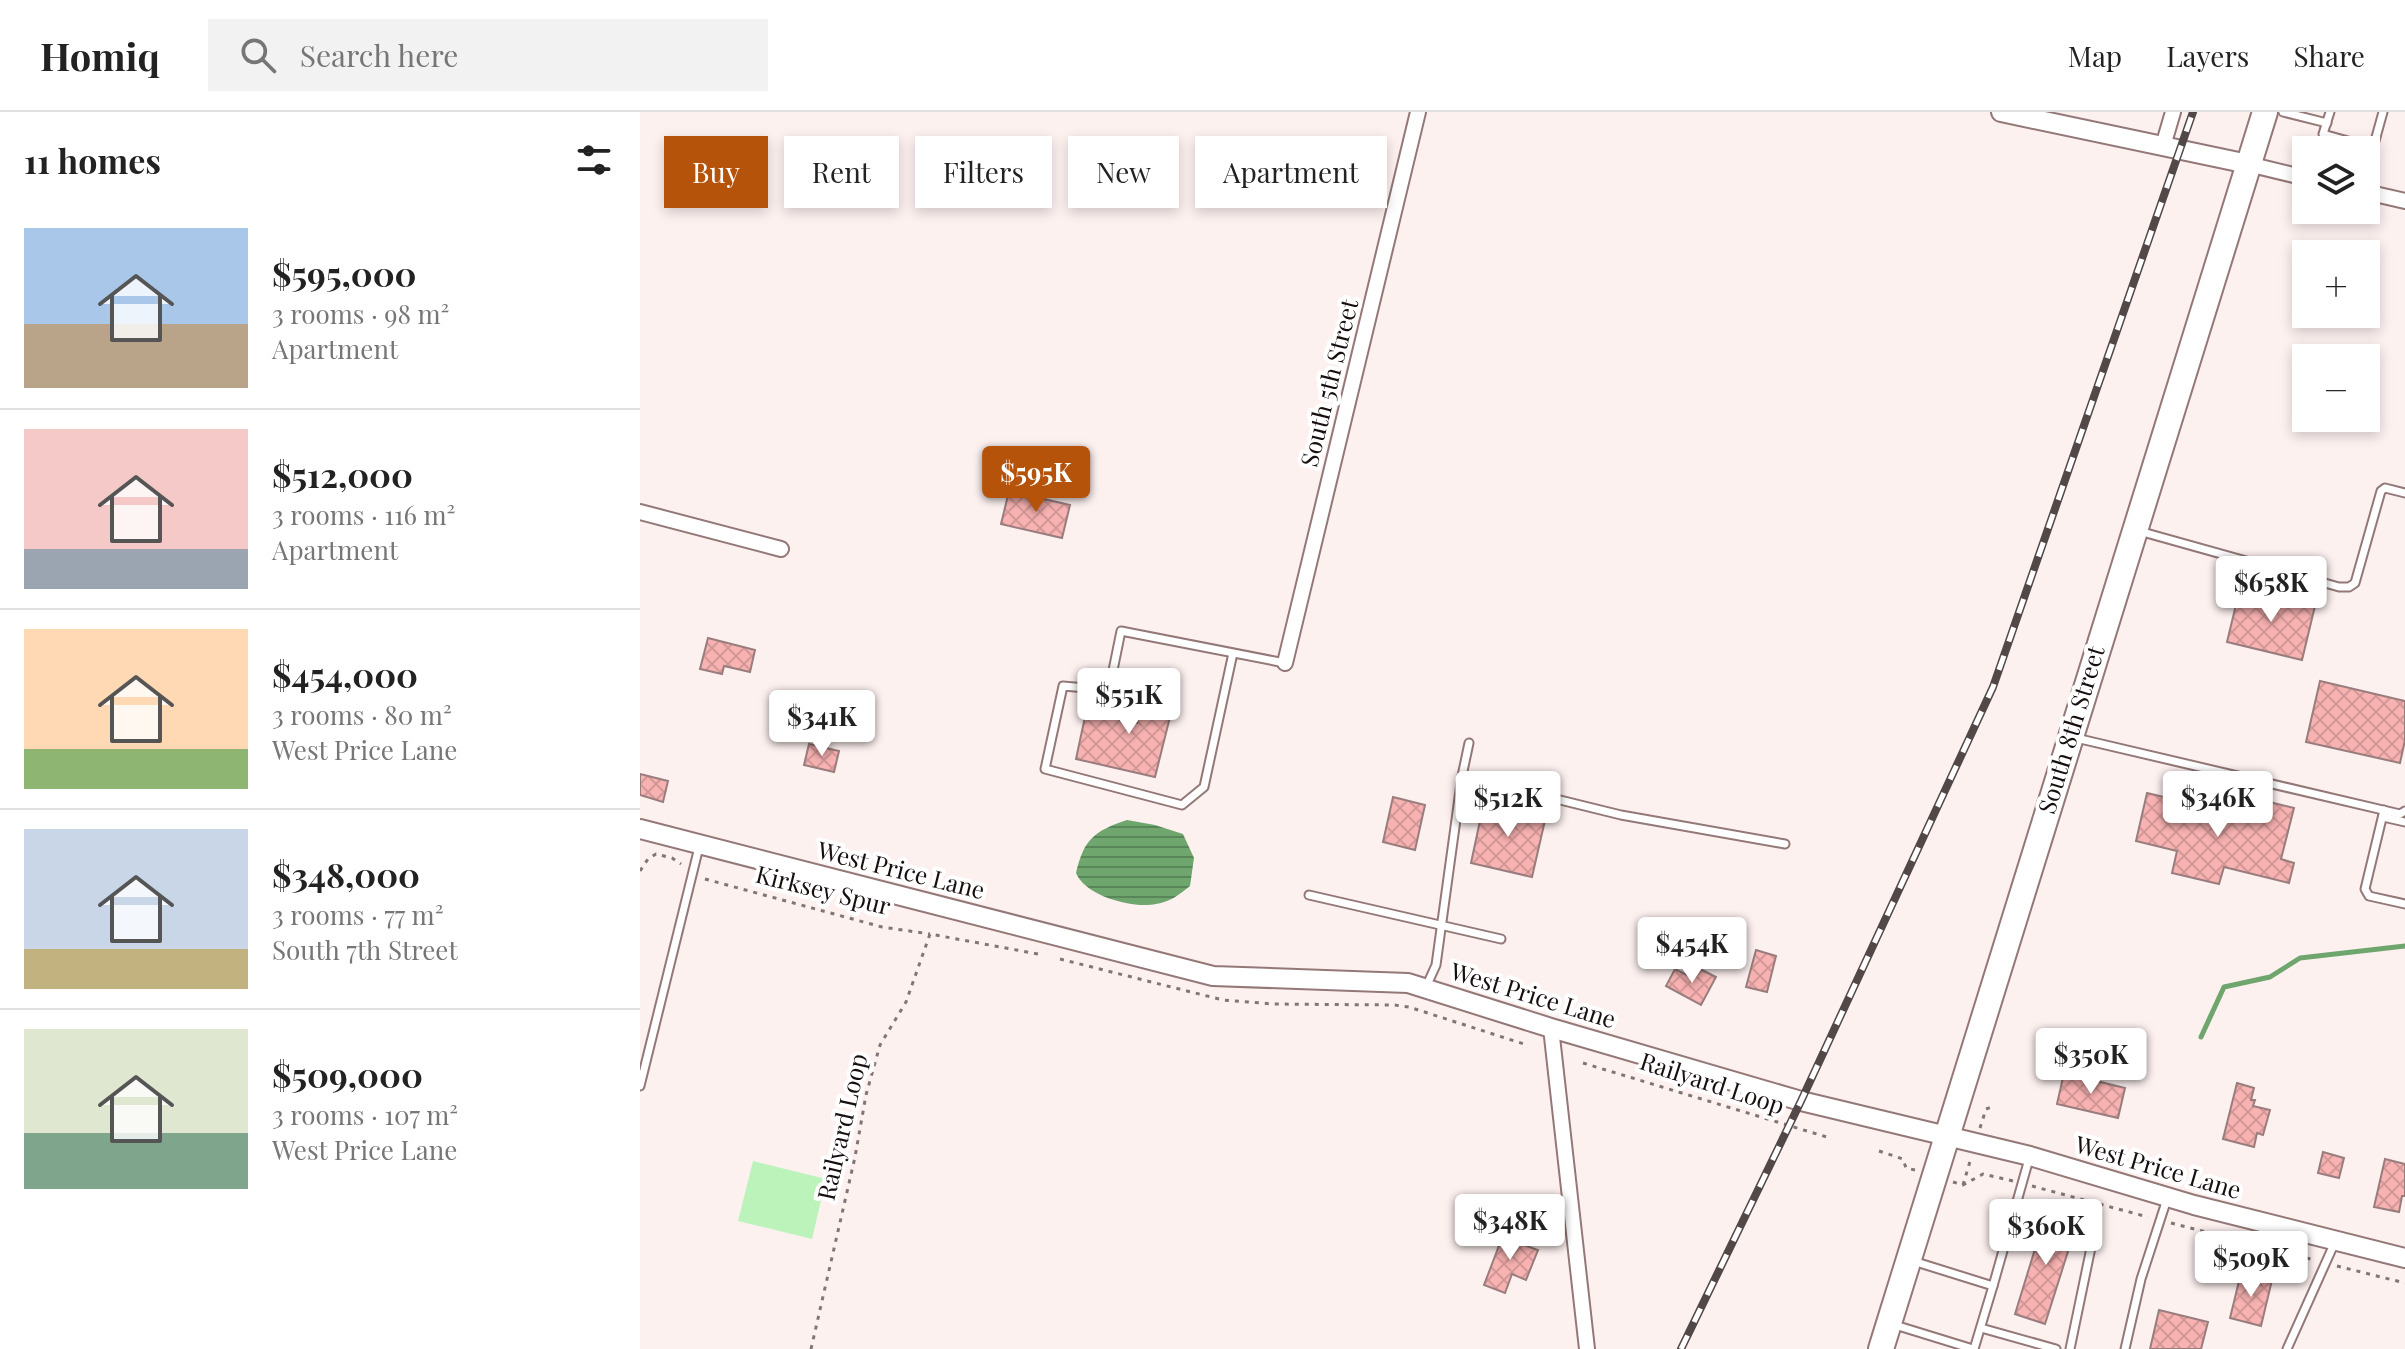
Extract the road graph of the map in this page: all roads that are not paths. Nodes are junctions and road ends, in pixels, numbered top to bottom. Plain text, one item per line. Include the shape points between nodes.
1 (1418, 112) edge
2 (2001, 112) edge
3 (2173, 112) edge
4 (2265, 112) edge
5 (2283, 112) edge
6 (2330, 112) edge
7 (2383, 112) edge
8 (2327, 123) junction
9 (2163, 146) junction
10 (2248, 164) junction
11 (2292, 175) edge
12 (2380, 195) edge
13 (2405, 201) edge
14 (2405, 493) edge
15 (640, 512) edge
16 (2134, 529) junction
17 (781, 549) dead end
18 (1233, 653) junction
19 (1285, 663) joint
20 (2070, 737) junction
21 (1469, 743) dead end
22 (1462, 776) junction
23 (2405, 811) edge
24 (2384, 813) junction
25 (2405, 822) edge
26 (640, 829) edge
27 (700, 844) junction
28 (1785, 844) dead end
29 (1309, 895) dead end
30 (2405, 904) edge
31 (1441, 925) junction
32 (1501, 939) dead end
33 (1425, 989) junction
34 (1551, 1028) junction
35 (640, 1086) edge
36 (1946, 1137) junction
37 (2030, 1156) junction
38 (2167, 1197) junction
39 (2093, 1238) dead end
40 (2336, 1240) junction
41 (2405, 1258) edge
42 (1907, 1259) junction
43 (1993, 1286) junction
44 (1889, 1323) junction
45 (1981, 1328) junction
46 (1587, 1349) edge
47 (1881, 1349) edge
48 (1974, 1349) edge
49 (2056, 1349) edge
50 (2070, 1349) edge
51 (2125, 1349) edge
52 (2287, 1349) edge

1 - 19 street, South 5th Street
2 - 9 street
3 - 9 street
4 - 10 main road, South 8th Street
5 - 8 lane
6 - 8 lane
7 - 8 lane via 2373,148 2323,134
9 - 10 street
10 - 11 street
10 - 16 main road, South 8th Street
12 - 13 street
14 - 16 lane via 2381,491 2355,583 2349,587
15 - 17 street
16 - 20 main road, South 8th Street
18 - 18 lane via 1121,631 1109,690 1063,686 1045,769 1182,805 1204,787
18 - 19 lane
20 - 24 lane
20 - 36 main road, South 8th Street
21 - 22 lane
22 - 28 lane via 1621,815
22 - 31 lane
23 - 24 lane
24 - 25 lane
24 - 30 lane via 2365,889 2369,896
26 - 27 street, West Price Lane
27 - 33 street, West Price Lane via 1213,976 1408,983
27 - 35 lane
29 - 31 lane
31 - 32 lane
31 - 33 lane via 1436,965
33 - 34 street, West Price Lane
34 - 36 street, West Price Lane
34 - 46 street
36 - 37 street, West Price Lane
36 - 42 main road, South 8th Street
37 - 38 street, West Price Lane
37 - 43 lane
38 - 40 street, West Price Lane
38 - 51 lane
39 - 50 lane
40 - 41 street, West Price Lane
40 - 52 lane
42 - 43 lane
42 - 44 main road, South 8th Street
43 - 45 lane
44 - 47 main road, South 8th Street
44 - 48 lane
45 - 48 lane
45 - 49 lane

